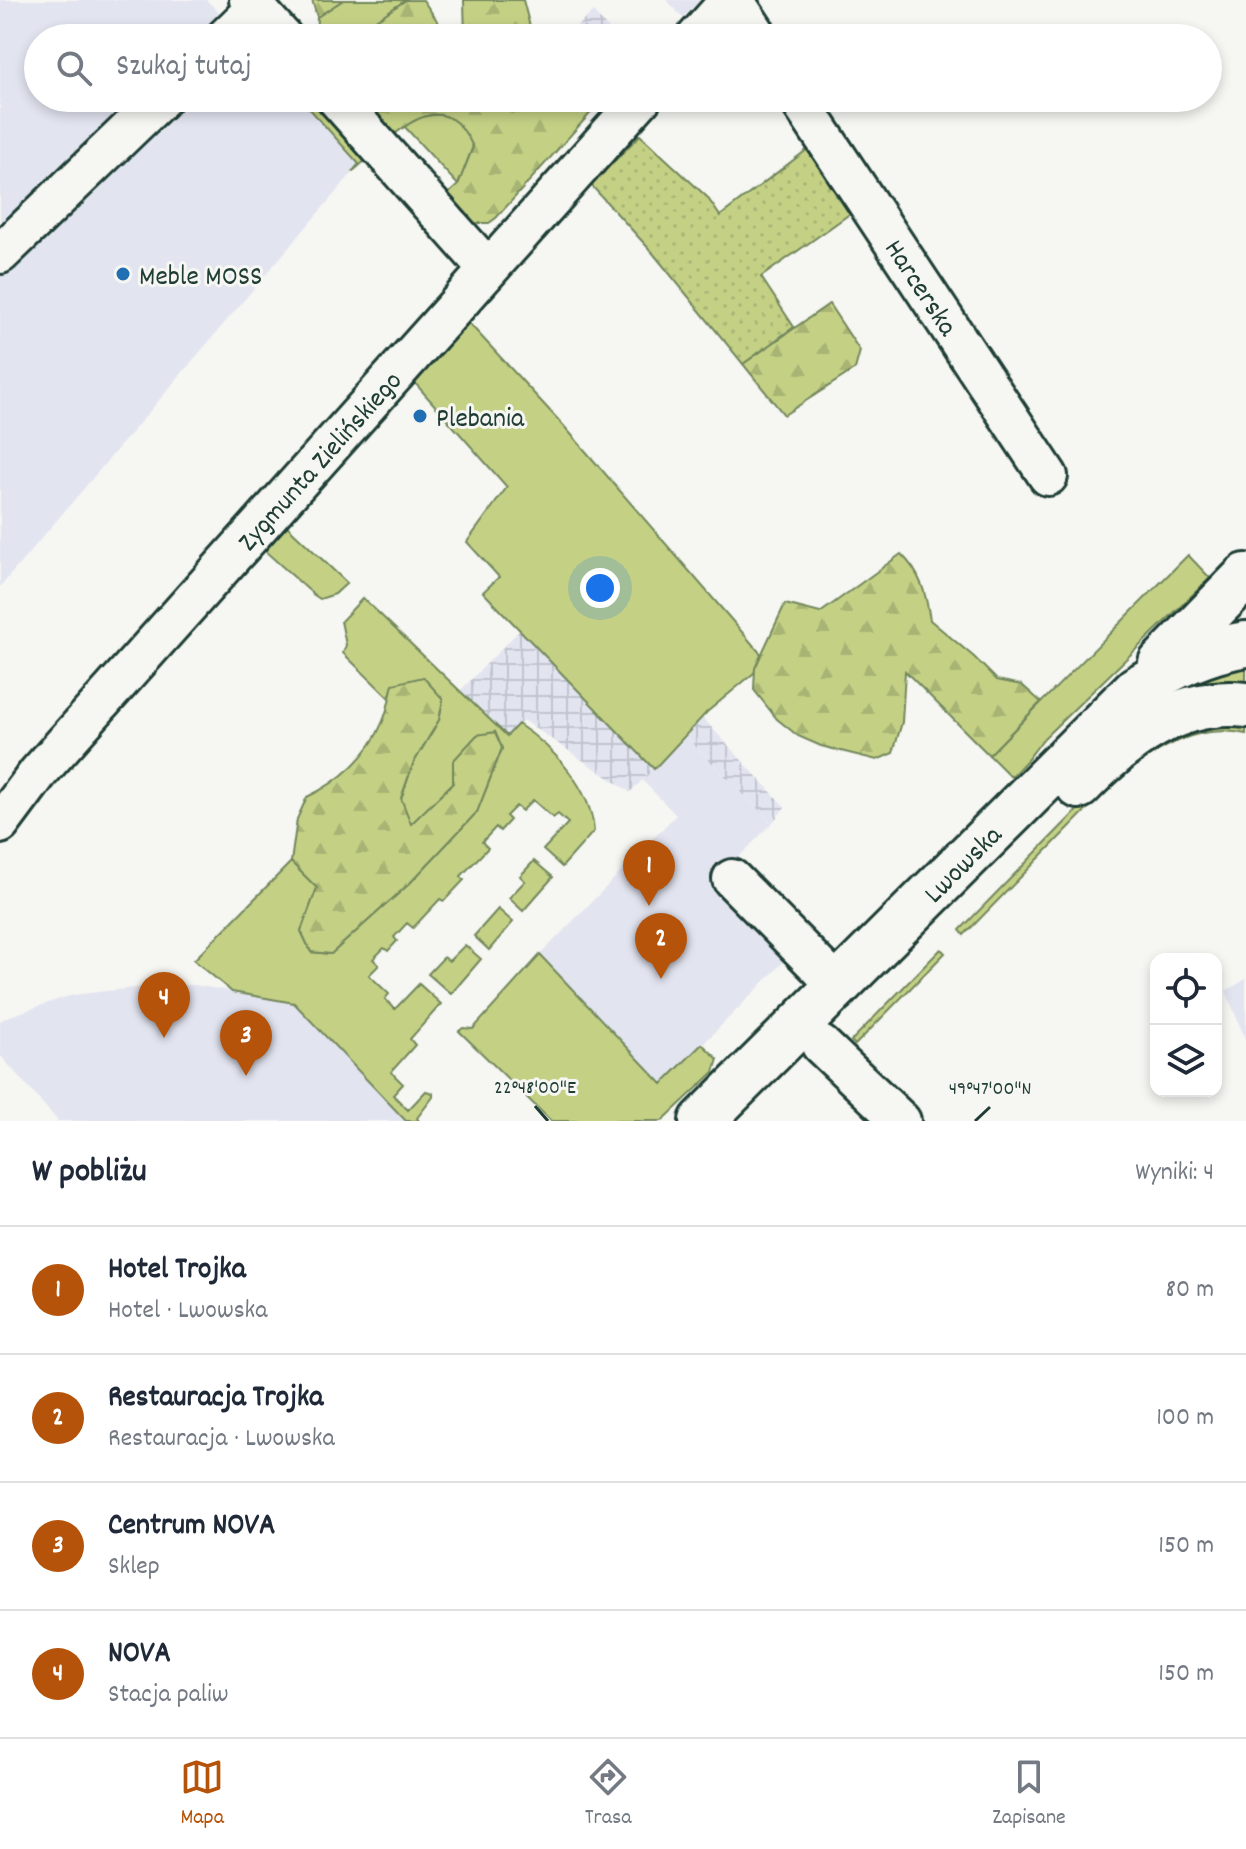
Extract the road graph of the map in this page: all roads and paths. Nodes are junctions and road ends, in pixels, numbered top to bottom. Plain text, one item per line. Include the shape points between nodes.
1 (732, 0) edge
2 (253, 4) edge
3 (237, 24) edge
4 (271, 24) edge
5 (709, 24) edge
6 (749, 24) edge
7 (147, 112) edge
8 (348, 112) edge
9 (629, 112) edge
10 (807, 112) edge
11 (0, 254) edge
12 (488, 269) junction
13 (1048, 476) dead end
14 (1246, 576) edge
15 (1246, 644) edge
16 (1136, 689) junction
17 (1246, 705) edge
18 (3, 813) edge
19 (732, 879) dead end
20 (838, 986) junction
21 (821, 1045) junction
22 (702, 1121) edge
23 (746, 1121) edge
24 (901, 1121) edge

1 - 5 street
1 - 6 street
2 - 3 street
2 - 4 street
7 - 11 street
8 - 12 street
9 - 12 street, Zygmunta Zielińskiego
10 - 13 street, Harcerska
12 - 18 street, Zygmunta Zielińskiego
14 - 16 highway
15 - 16 highway, Lwowska via 1174,666
16 - 20 highway, Lwowska
17 - 21 highway, Lwowska via 1202,706 1139,732 1102,762
19 - 20 street
20 - 22 highway, Lwowska
21 - 23 highway, Lwowska
21 - 24 street

